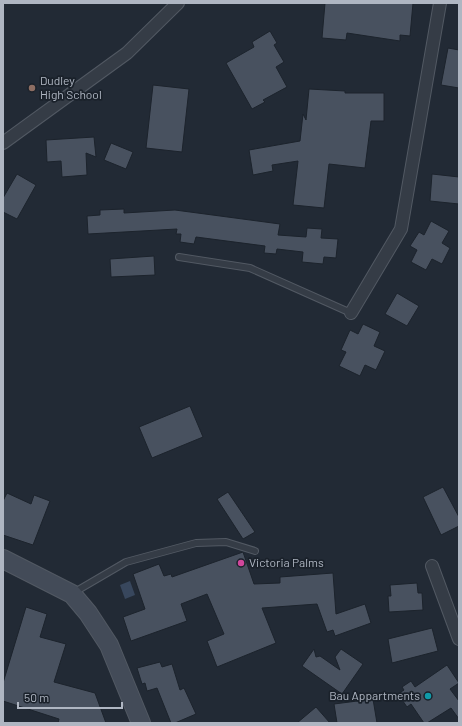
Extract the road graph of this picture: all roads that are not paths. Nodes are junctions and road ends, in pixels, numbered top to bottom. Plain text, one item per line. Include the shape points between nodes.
1 (178, 3) edge
2 (440, 3) edge
3 (3, 144) edge
4 (179, 257) dead end
5 (351, 312) joint
6 (255, 551) dead end
7 (3, 559) edge
8 (432, 566) dead end
9 (72, 594) junction
10 (459, 639) edge
11 (141, 723) edge

1 - 3 street via 127,53
2 - 5 street via 401,229
4 - 5 lane via 250,268
6 - 9 lane via 226,542 196,543 126,562
7 - 9 main road
8 - 10 street
9 - 11 main road via 109,645

